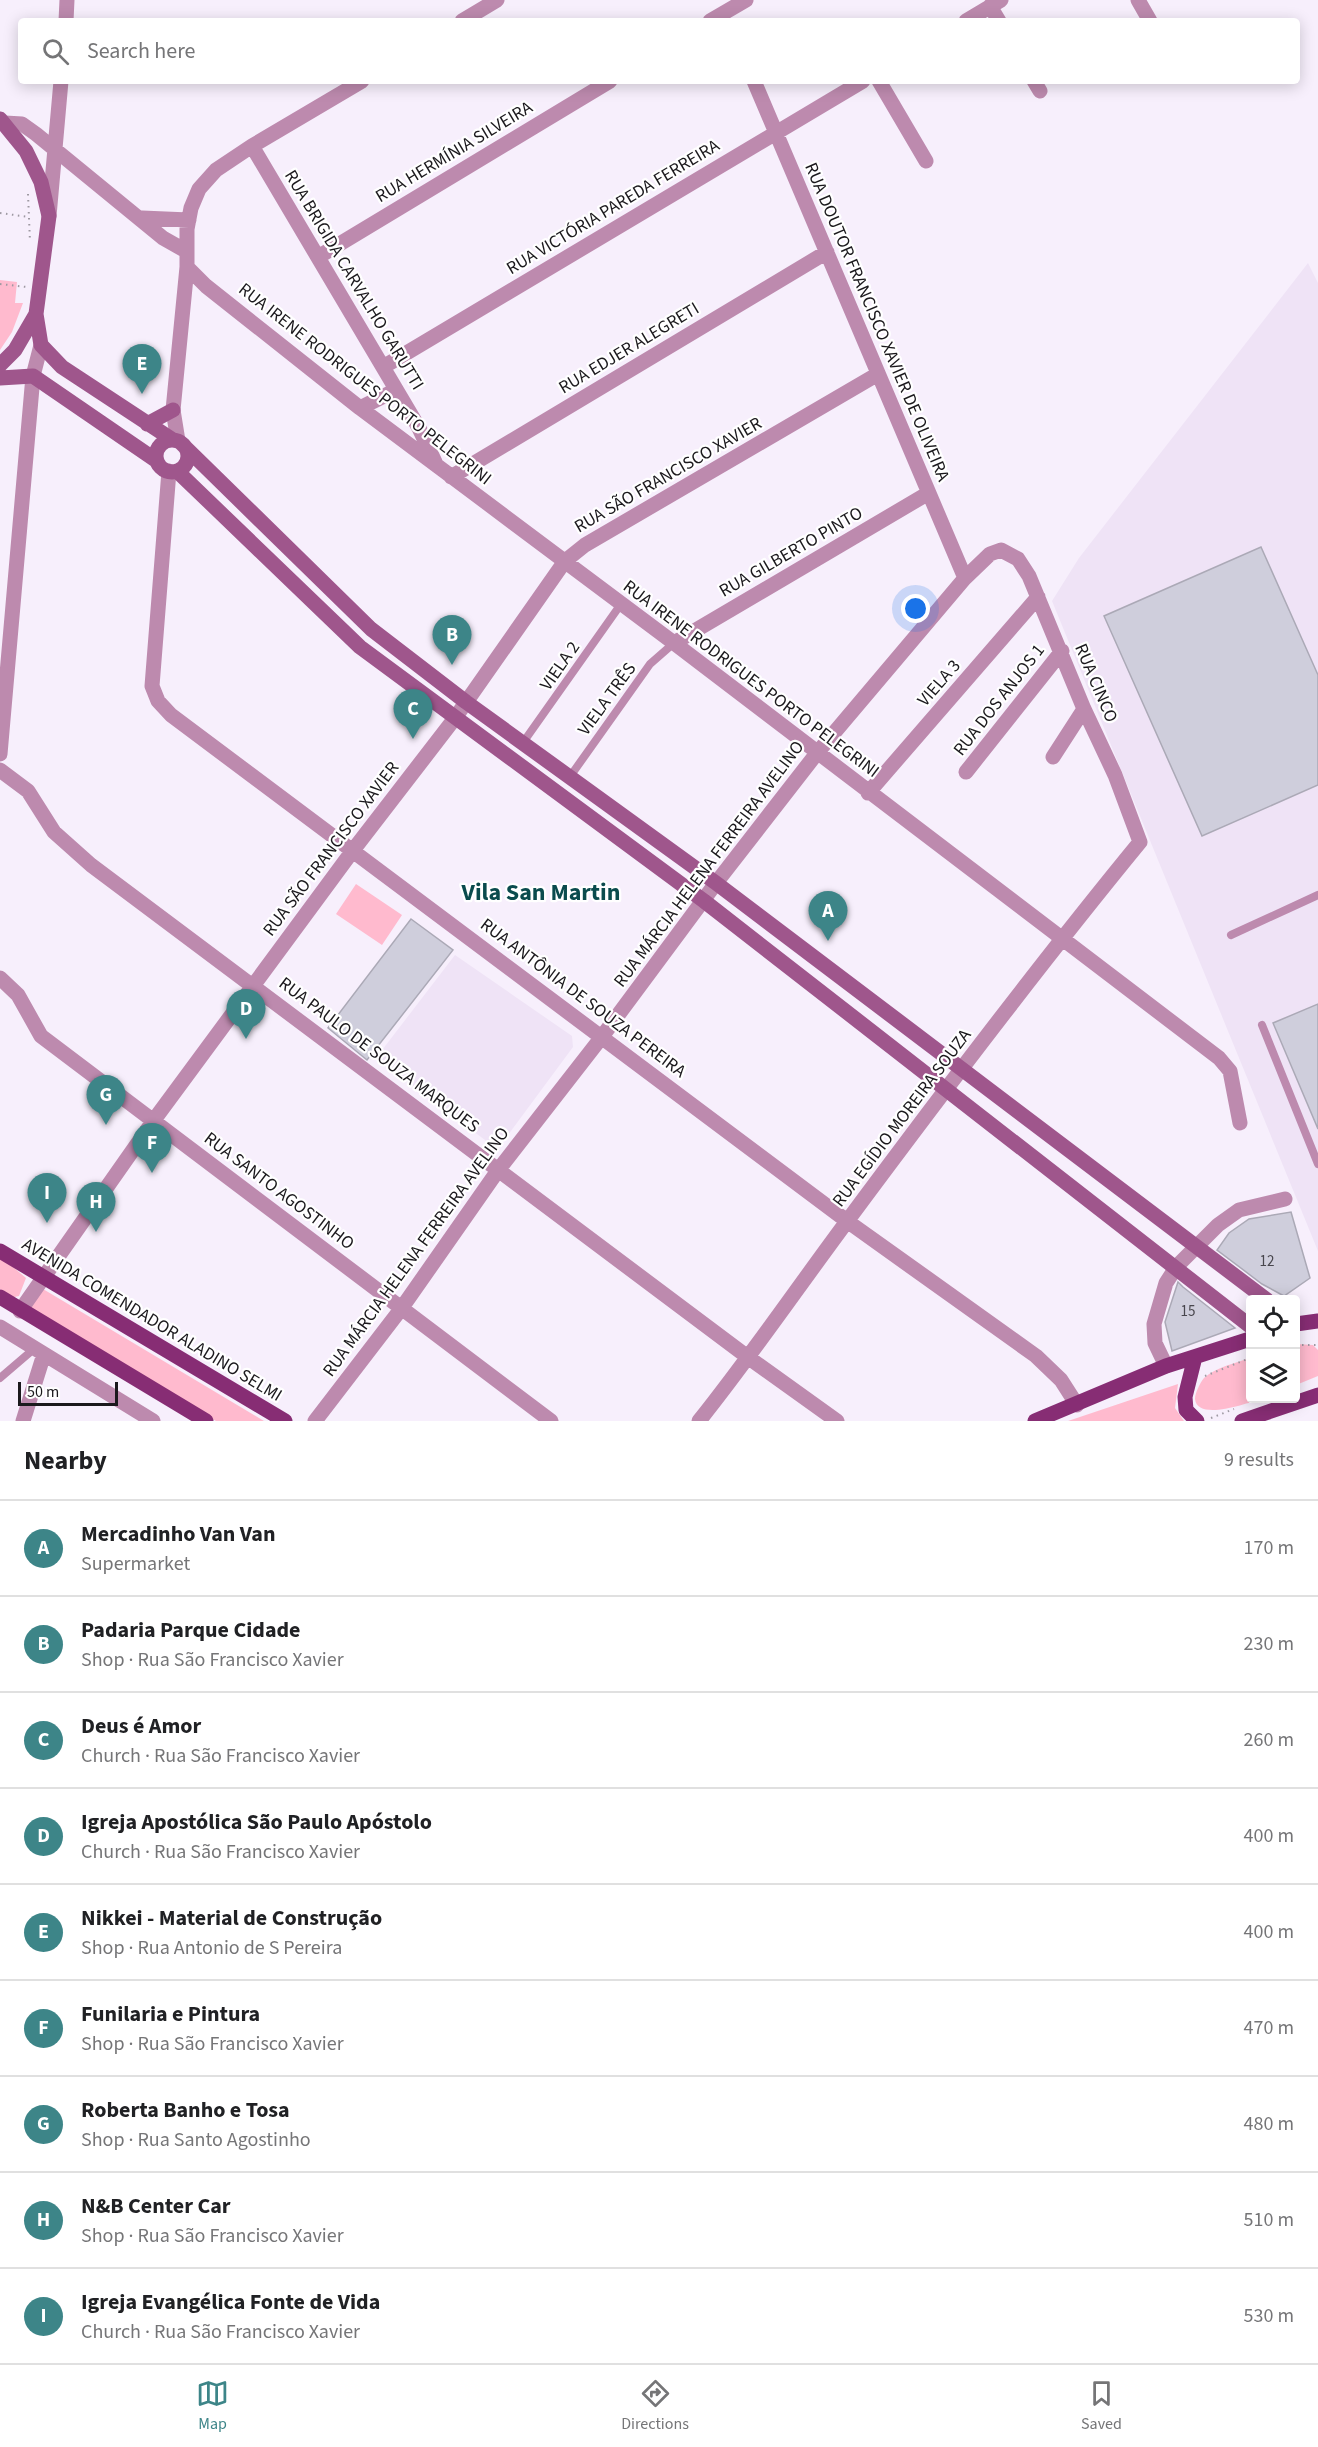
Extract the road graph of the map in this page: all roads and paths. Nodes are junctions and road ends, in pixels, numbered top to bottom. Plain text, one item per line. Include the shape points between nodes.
1 (67, 0) edge
2 (497, 0) edge
3 (746, 0) edge
4 (1138, 0) edge
5 (996, 3) edge
6 (724, 11) edge
7 (66, 18) edge
8 (467, 18) edge
9 (971, 18) edge
10 (998, 18) edge
11 (1148, 18) edge
12 (60, 84) edge
13 (357, 84) edge
14 (605, 84) edge
15 (755, 84) edge
16 (858, 84) edge
17 (881, 84) edge
18 (2, 121) edge
19 (777, 132) junction
20 (252, 146) junction
21 (55, 149) junction
22 (926, 161) dead end
23 (28, 190) dead end
24 (0, 213) edge
25 (49, 216) junction
26 (29, 217) junction
27 (142, 218) junction
28 (189, 220) junction
29 (30, 244) dead end
30 (827, 252) junction
31 (318, 257) junction
32 (187, 259) junction
33 (0, 284) edge
34 (206, 286) junction
35 (30, 288) dead end
36 (184, 291) junction
37 (36, 314) junction
38 (41, 345) junction
39 (0, 365) edge
40 (383, 367) junction
41 (878, 374) junction
42 (33, 376) junction
43 (0, 378) edge
44 (396, 390) junction
45 (360, 408) junction
46 (173, 410) junction
47 (147, 424) junction
48 (177, 442) junction
49 (157, 461) junction
50 (437, 466) junction
51 (173, 471) junction
52 (451, 477) junction
53 (927, 494) junction
54 (1001, 550) joint
55 (565, 561) junction
56 (965, 578) junction
57 (1038, 597) junction
58 (621, 604) junction
59 (674, 643) junction
60 (1062, 651) junction
61 (466, 702) junction
62 (1084, 709) junction
63 (455, 718) junction
64 (522, 744) junction
65 (817, 753) junction
66 (0, 754) edge
67 (1053, 757) dead end
68 (0, 770) edge
69 (966, 772) dead end
70 (569, 778) junction
71 (868, 793) junction
72 (1140, 842) joint
73 (354, 849) junction
74 (716, 884) junction
75 (1318, 895) edge
76 (704, 901) junction
77 (1231, 935) dead end
78 (1062, 938) junction
79 (0, 978) edge
80 (254, 986) junction
81 (1262, 1025) dead end
82 (602, 1038) junction
83 (963, 1070) junction
84 (948, 1088) junction
85 (154, 1120) junction
86 (1240, 1123) dead end
87 (1318, 1164) edge
88 (499, 1169) junction
89 (1285, 1199) dead end
90 (848, 1221) junction
91 (1199, 1246) junction
92 (0, 1251) edge
93 (1177, 1266) junction
94 (43, 1276) junction
95 (1262, 1295) edge
96 (0, 1297) edge
97 (401, 1309) junction
98 (20, 1311) junction
99 (1318, 1321) edge
100 (1246, 1322) edge
101 (1300, 1323) edge
102 (1300, 1324) edge
103 (0, 1327) edge
104 (1318, 1330) edge
105 (1246, 1341) edge
106 (1300, 1345) edge
107 (1318, 1345) edge
108 (40, 1351) junction
109 (1195, 1357) junction
110 (749, 1358) junction
111 (1246, 1360) edge
112 (1166, 1366) junction
113 (0, 1378) edge
114 (1202, 1379) dead end
115 (1318, 1395) edge
116 (1077, 1405) junction
117 (1239, 1415) edge
118 (1203, 1420) edge
119 (23, 1421) edge
120 (153, 1421) edge
121 (206, 1421) edge
122 (285, 1421) edge
123 (315, 1421) edge
124 (551, 1421) edge
125 (699, 1421) edge
126 (837, 1421) edge
127 (1035, 1421) edge

1 - 7 street
2 - 8 street
3 - 6 street
4 - 11 street
5 - 9 street
5 - 10 street
12 - 21 street
13 - 20 street
14 - 31 street, RUA HERMÍNIA SILVEIRA
15 - 19 street, RUA DOUTOR FRANCISCO XAVIER DE OLIVEIRA
16 - 19 street, RUA VICTÓRIA PAREDA FERREIRA
17 - 22 street
18 - 21 street, RUA IRENE RODRIGUES PORTO PELEGRINI via 22,124
18 - 25 main road via 26,151 41,182
19 - 30 street, RUA DOUTOR FRANCISCO XAVIER DE OLIVEIRA
19 - 40 street, RUA VICTÓRIA PAREDA FERREIRA
20 - 28 street via 216,170 199,189
20 - 31 street, RUA BRIGIDA CARVALHO GARUTTI
21 - 25 street
21 - 27 street, RUA IRENE RODRIGUES PORTO PELEGRINI
23 - 26 path
24 - 26 path
25 - 37 main road
26 - 29 path
27 - 28 street
27 - 32 street, RUA IRENE RODRIGUES PORTO PELEGRINI
28 - 32 street
30 - 41 street, RUA DOUTOR FRANCISCO XAVIER DE OLIVEIRA
30 - 52 street, RUA EDJER ALEGRETI
31 - 40 street, RUA BRIGIDA CARVALHO GARUTTI
32 - 34 street, RUA IRENE RODRIGUES PORTO PELEGRINI
32 - 36 street
33 - 35 path
34 - 36 street
34 - 45 street, RUA IRENE RODRIGUES PORTO PELEGRINI
36 - 46 street
37 - 38 main road
37 - 39 main road via 15,350
38 - 42 street
38 - 47 main road via 62,367
40 - 44 street, RUA BRIGIDA CARVALHO GARUTTI
41 - 53 street, RUA DOUTOR FRANCISCO XAVIER DE OLIVEIRA
41 - 55 street, RUA SÃO FRANCISCO XAVIER via 585,545
42 - 43 main road
42 - 49 main road
42 - 66 street
44 - 45 street
44 - 50 street, RUA BRIGIDA CARVALHO GARUTTI
45 - 50 street, RUA IRENE RODRIGUES PORTO PELEGRINI
46 - 47 main road
46 - 48 street
47 - 48 main road
48 - 49 main road via 159,446
48 - 51 main road via 188,459
48 - 61 main road via 371,629
49 - 51 main road via 164,470
50 - 52 street, RUA IRENE RODRIGUES PORTO PELEGRINI
51 - 63 main road via 360,647
51 - 73 street, RUA ANTÔNIA DE SOUZA PEREIRA via 152,686 158,701 171,715
52 - 55 street, RUA IRENE RODRIGUES PORTO PELEGRINI
53 - 56 street, RUA DOUTOR FRANCISCO XAVIER DE OLIVEIRA
53 - 59 street, RUA GILBERTO PINTO
54 - 56 street, RUA MÁRCIA HELENA FERREIRA AVELINO via 990,554
54 - 57 street, RUA CINCO via 1018,560
55 - 58 street, RUA IRENE RODRIGUES PORTO PELEGRINI
55 - 61 street, RUA SÃO FRANCISCO XAVIER
56 - 65 street, RUA MÁRCIA HELENA FERREIRA AVELINO
57 - 60 street, RUA CINCO
57 - 71 street, VIELA 3
58 - 59 street, RUA IRENE RODRIGUES PORTO PELEGRINI
58 - 64 lane, VIELA 2
59 - 65 street, RUA IRENE RODRIGUES PORTO PELEGRINI
59 - 70 lane, VIELA TRÊS via 650,664
60 - 62 street, RUA CINCO
60 - 69 street, RUA DOS ANJOS 1
61 - 63 street, RUA SÃO FRANCISCO XAVIER
61 - 64 main road
62 - 67 street
62 - 72 street, RUA CINCO
63 - 73 street, RUA SÃO FRANCISCO XAVIER
63 - 76 main road
64 - 70 main road
65 - 71 street, RUA IRENE RODRIGUES PORTO PELEGRINI
65 - 74 street, RUA MÁRCIA HELENA FERREIRA AVELINO
68 - 80 street, RUA PAULO DE SOUZA MARQUES via 28,791 54,832 91,865
70 - 74 main road
71 - 78 street, RUA IRENE RODRIGUES PORTO PELEGRINI
72 - 78 street, RUA EGÍDIO MOREIRA SOUZA
73 - 80 street, RUA SÃO FRANCISCO XAVIER
73 - 82 street, RUA ANTÔNIA DE SOUZA PEREIRA
74 - 76 street, RUA MÁRCIA HELENA FERREIRA AVELINO
74 - 83 main road
75 - 77 lane
76 - 82 street, RUA MÁRCIA HELENA FERREIRA AVELINO
76 - 84 main road
78 - 83 street, RUA EGÍDIO MOREIRA SOUZA
78 - 86 street, RUA IRENE RODRIGUES PORTO PELEGRINI via 1219,1058 1230,1071
79 - 85 street, RUA SANTO AGOSTINHO via 18,995 41,1036
80 - 85 street, RUA SÃO FRANCISCO XAVIER
80 - 88 street, RUA PAULO DE SOUZA MARQUES
81 - 87 lane
82 - 88 street, RUA MÁRCIA HELENA FERREIRA AVELINO
82 - 90 street, RUA ANTÔNIA DE SOUZA PEREIRA
83 - 84 street, RUA EGÍDIO MOREIRA SOUZA
83 - 91 main road
84 - 90 street, RUA EGÍDIO MOREIRA SOUZA
84 - 93 main road
85 - 94 street, RUA SÃO FRANCISCO XAVIER
85 - 97 street, RUA SANTO AGOSTINHO
88 - 97 street, RUA MÁRCIA HELENA FERREIRA AVELINO
88 - 110 street, RUA PAULO DE SOUZA MARQUES
89 - 91 street via 1239,1210
90 - 110 street, RUA EGÍDIO MOREIRA SOUZA
90 - 116 street, RUA ANTÔNIA DE SOUZA PEREIRA via 1036,1356 1060,1380
91 - 93 street
91 - 95 main road
92 - 94 main road, AVENIDA COMENDADOR ALADINO SELMI
93 - 100 main road
93 - 112 street via 1166,1283 1154,1324 1155,1343
94 - 98 street, RUA SÃO FRANCISCO XAVIER
94 - 122 main road, AVENIDA COMENDADOR ALADINO SELMI
96 - 98 main road
97 - 123 street, RUA MÁRCIA HELENA FERREIRA AVELINO
97 - 124 street, RUA SANTO AGOSTINHO
98 - 121 main road
99 - 101 main road
102 - 104 main road
103 - 108 street
105 - 109 main road
106 - 107 path
108 - 113 lane
108 - 119 street
108 - 120 street
109 - 112 main road
109 - 118 main road via 1185,1397 1186,1410
110 - 125 street, RUA EGÍDIO MOREIRA SOUZA
110 - 126 street, RUA PAULO DE SOUZA MARQUES
111 - 114 path
112 - 116 main road
115 - 117 main road
116 - 127 main road
117 - 118 path

